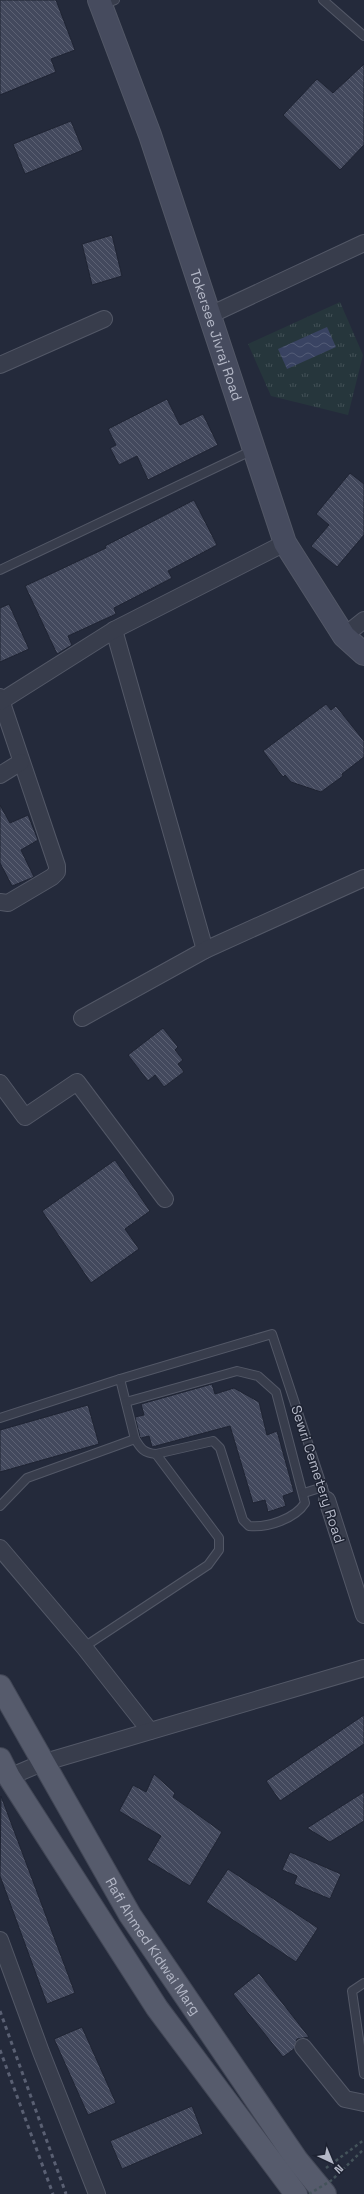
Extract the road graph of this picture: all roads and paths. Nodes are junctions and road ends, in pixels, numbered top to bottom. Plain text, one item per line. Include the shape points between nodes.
1 (323, 0) edge
2 (105, 2) edge
3 (363, 32) edge
4 (364, 243) edge
5 (210, 315) junction
6 (104, 319) dead end
7 (0, 365) edge
8 (254, 450) junction
9 (285, 543) junction
10 (0, 570) edge
11 (364, 620) edge
12 (114, 630) junction
13 (344, 636) junction
14 (364, 654) edge
15 (1, 700) edge
16 (21, 762) junction
17 (0, 775) edge
18 (364, 878) edge
19 (0, 902) edge
20 (205, 950) junction
21 (82, 1018) dead end
22 (0, 1083) edge
23 (165, 1199) dead end
24 (120, 1379) junction
25 (126, 1402) junction
26 (0, 1418) edge
27 (135, 1439) junction
28 (156, 1454) junction
29 (304, 1493) junction
30 (325, 1493) junction
31 (0, 1506) edge
32 (0, 1548) edge
33 (364, 1615) edge
34 (84, 1647) junction
35 (364, 1668) edge
36 (2, 1700) edge
37 (150, 1731) junction
38 (42, 1763) junction
39 (5, 1768) edge
40 (0, 1940) edge
41 (364, 1983) edge
42 (303, 2047) dead end
43 (364, 2074) edge
44 (364, 2103) edge
45 (364, 2140) edge
46 (364, 2149) edge
47 (319, 2187) edge
48 (97, 2194) edge
49 (296, 2194) edge

1 - 3 lane
2 - 5 street, Tokersee Jivraj Road
4 - 5 street
5 - 8 street, Tokersee Jivraj Road
6 - 7 street
8 - 9 street, Tokersee Jivraj Road
8 - 10 lane
9 - 12 street
9 - 13 street, Tokersee Jivraj Road
11 - 13 street
12 - 15 street
12 - 20 street
13 - 14 street, Tokersee Jivraj Road
15 - 16 street
16 - 17 street
16 - 19 street via 57,872 8,903
18 - 20 street
20 - 21 street
22 - 23 street via 25,1117 77,1082
24 - 25 lane
24 - 26 lane
24 - 30 lane, Sewri Cemetery Road via 272,1334
25 - 27 lane
25 - 29 lane via 237,1371 258,1376 276,1392
27 - 28 lane via 147,1454
27 - 31 lane via 26,1478
28 - 29 lane via 213,1441 220,1448 243,1520 249,1526 257,1527 294,1515 305,1503
28 - 34 lane via 219,1538 219,1550 208,1565
29 - 30 lane
30 - 33 street, Sewri Cemetery Road
32 - 34 street
34 - 37 street
35 - 37 street
36 - 38 main road, Rafi Ahmed Kidwai Marg
37 - 38 street
38 - 39 street
38 - 47 main road, Rafi Ahmed Kidwai Marg via 130,1915 297,2160
39 - 49 main road via 157,2008
40 - 48 street
41 - 43 lane via 352,1990
42 - 44 street via 345,2099
45 - 47 path
46 - 47 path

